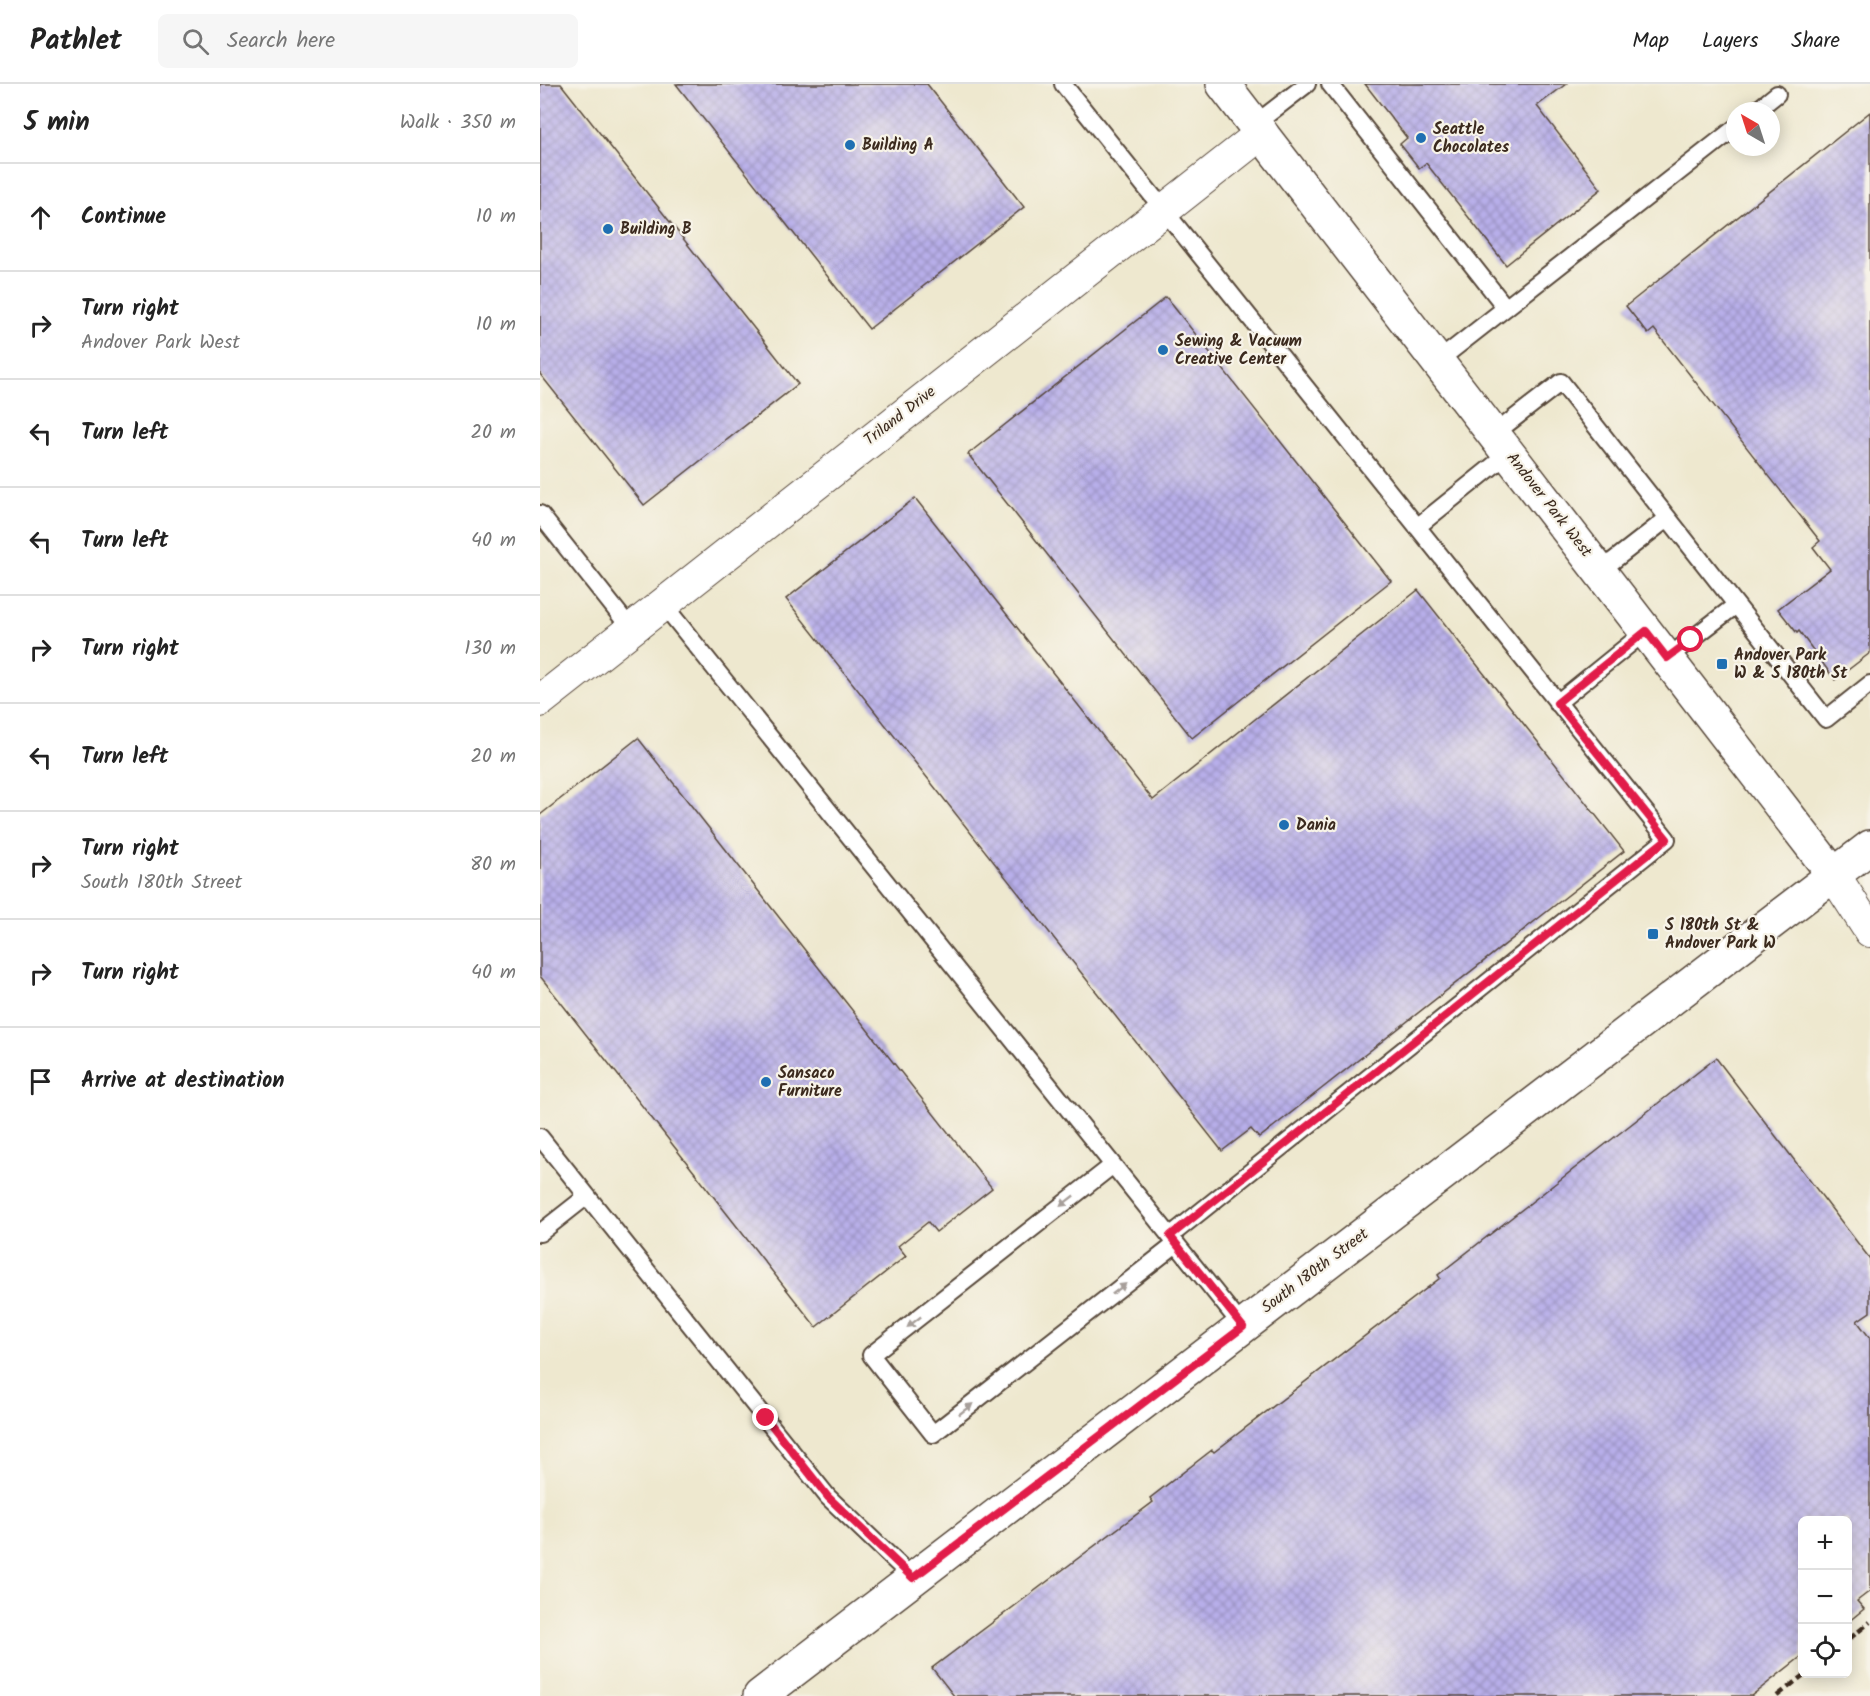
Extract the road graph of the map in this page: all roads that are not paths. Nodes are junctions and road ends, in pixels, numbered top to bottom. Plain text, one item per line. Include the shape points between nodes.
1 (1063, 84) edge
2 (1223, 84) edge
3 (1307, 84) edge
4 (1330, 84) edge
5 (1777, 94) dead end
6 (1767, 102) edge
7 (1259, 129) junction
8 (1726, 135) edge
9 (1164, 210) junction
10 (1506, 308) junction
11 (1438, 361) junction
12 (1502, 444) junction
13 (540, 514) edge
14 (1668, 518) junction
15 (1417, 527) junction
16 (1600, 571) junction
17 (663, 604) junction
18 (1736, 605) junction
19 (631, 629) junction
20 (1646, 631) junction
21 (1667, 658) junction
22 (1870, 684) edge
23 (540, 701) edge
24 (1557, 703) junction
25 (1870, 847) edge
26 (1834, 875) junction
27 (1870, 930) edge
28 (540, 1139) edge
29 (1113, 1165) junction
30 (587, 1196) junction
31 (540, 1233) edge
32 (1173, 1240) junction
33 (1243, 1327) junction
34 (913, 1578) junction
35 (760, 1696) edge

1 - 9 lane
2 - 7 main road, Andover Park West
3 - 7 lane
4 - 10 lane
5 - 6 lane
7 - 9 street, Triland Drive
7 - 11 main road, Andover Park West
8 - 10 lane
9 - 15 lane
9 - 17 street, Triland Drive
10 - 11 lane
11 - 12 main road, Andover Park West
12 - 14 lane via 1561,382
12 - 15 lane
12 - 16 main road, Andover Park West
13 - 19 lane
14 - 16 lane
14 - 18 lane
15 - 24 lane
16 - 20 main road, Andover Park West
17 - 19 street, Triland Drive
17 - 29 lane
18 - 21 lane
18 - 22 lane via 1826,719
19 - 23 street, Triland Drive
20 - 21 main road, Andover Park West
20 - 24 lane
21 - 26 main road, Andover Park West
24 - 32 lane via 1667,839
25 - 26 main road, South 180th Street
26 - 27 street, Andover Park West
26 - 33 main road, South 180th Street
28 - 30 lane
29 - 32 lane
29 -> 32 lane via 872,1355 933,1434
30 - 31 lane
30 - 34 lane via 828,1497
32 - 33 lane
33 - 34 main road, South 180th Street
34 - 35 main road, South 180th Street

